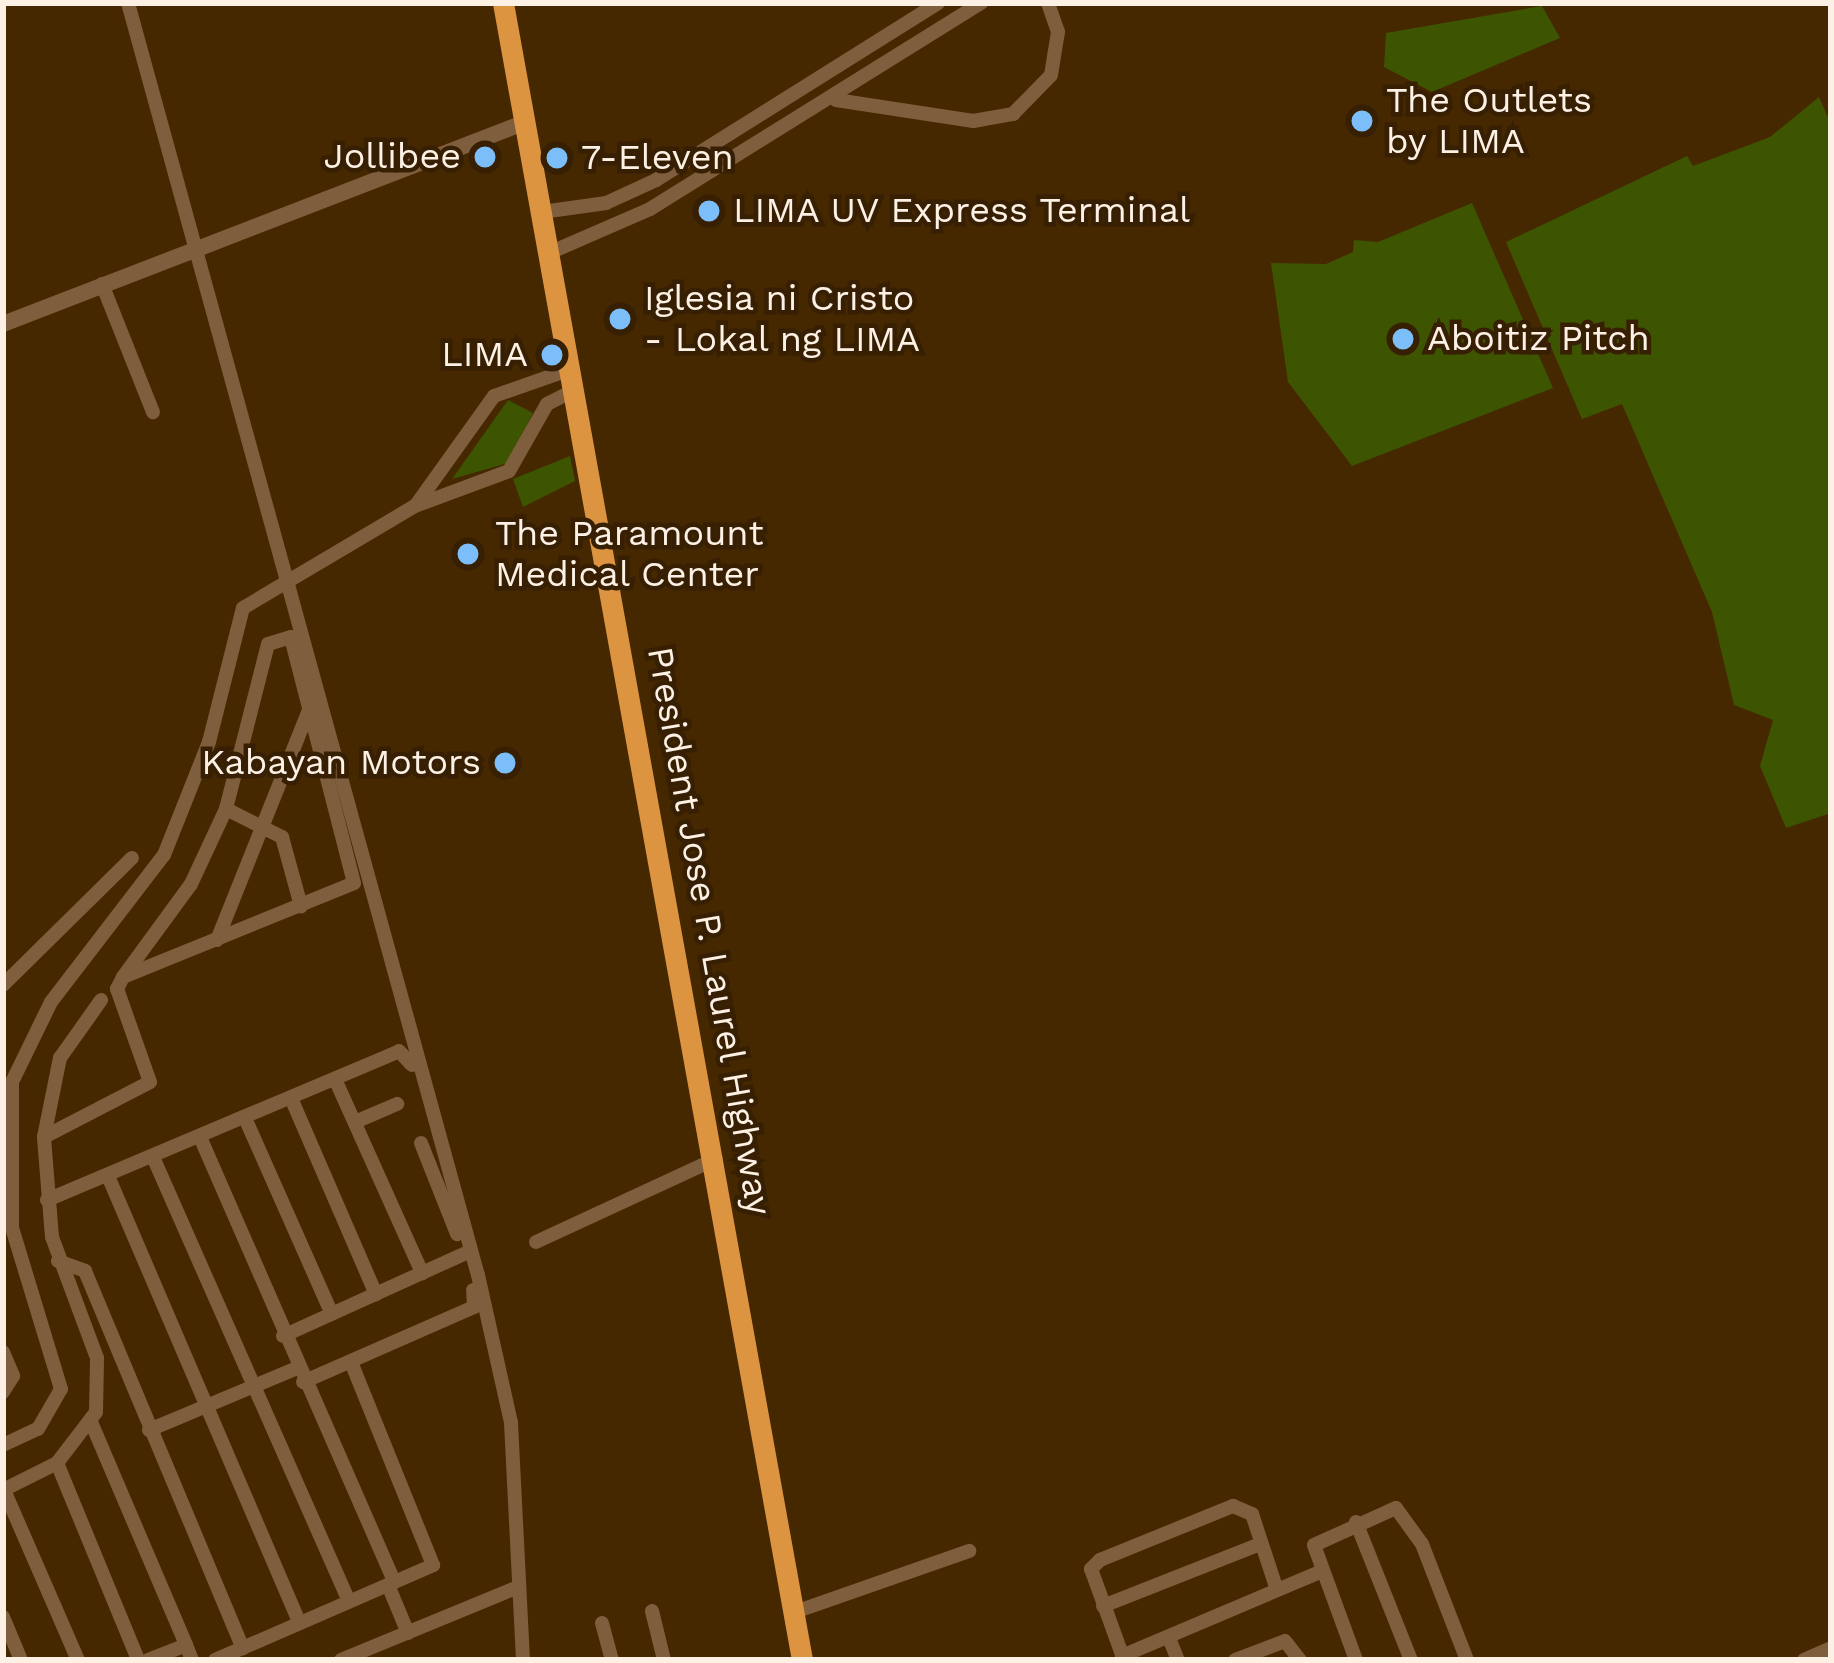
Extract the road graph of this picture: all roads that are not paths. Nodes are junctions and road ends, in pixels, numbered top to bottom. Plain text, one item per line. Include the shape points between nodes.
1 (128, 3) edge
2 (502, 3) edge
3 (938, 3) edge
4 (981, 3) edge
5 (1048, 3) edge
6 (820, 106) junction
7 (754, 121) junction
8 (526, 122) junction
9 (766, 140) junction
10 (542, 212) junction
11 (194, 252) junction
12 (550, 253) junction
13 (102, 284) junction
14 (3, 324) edge
15 (573, 380) junction
16 (153, 412) dead end
17 (415, 506) junction
18 (284, 576) junction
19 (310, 708) junction
20 (226, 809) junction
21 (268, 826) junction
22 (132, 858) dead end
23 (301, 906) junction
24 (217, 940) junction
25 (153, 946) junction
26 (166, 961) junction
27 (8, 972) edge
28 (123, 977) junction
29 (3, 985) edge
30 (101, 1000) dead end
31 (335, 1079) junction
32 (416, 1081) dead end
33 (292, 1098) junction
34 (397, 1104) dead end
35 (245, 1118) junction
36 (355, 1122) junction
37 (44, 1137) junction
38 (200, 1137) junction
39 (403, 1150) dead end
40 (153, 1157) junction
41 (719, 1157) junction
42 (108, 1176) junction
43 (6, 1198) edge
44 (47, 1200) junction
45 (536, 1242) dead end
46 (464, 1254) junction
47 (58, 1261) junction
48 (422, 1273) junction
49 (376, 1294) junction
50 (332, 1314) junction
51 (283, 1336) junction
52 (117, 1350) junction
53 (3, 1352) edge
54 (97, 1358) junction
55 (351, 1362) junction
56 (300, 1375) junction
57 (253, 1387) junction
58 (3, 1392) edge
59 (208, 1406) junction
60 (91, 1422) junction
61 (149, 1430) junction
62 (3, 1445) edge
63 (57, 1463) junction
64 (3, 1490) edge
65 (1356, 1522) junction
66 (1260, 1544) junction
67 (969, 1551) dead end
68 (1320, 1572) junction
69 (391, 1584) junction
70 (518, 1588) dead end
71 (1276, 1588) junction
72 (350, 1601) junction
73 (1103, 1606) junction
74 (652, 1611) dead end
75 (792, 1612) junction
76 (3, 1617) edge
77 (300, 1623) junction
78 (602, 1623) dead end
79 (408, 1633) junction
80 (1169, 1638) junction
81 (243, 1648) junction
82 (1831, 1648) edge
83 (189, 1652) edge
84 (1123, 1658) edge
85 (21, 1660) edge
86 (78, 1660) edge
87 (138, 1660) edge
88 (148, 1660) edge
89 (215, 1660) edge
90 (340, 1660) edge
91 (523, 1660) edge
92 (612, 1660) edge
93 (664, 1660) edge
94 (802, 1660) edge
95 (1178, 1660) edge
96 (1234, 1660) edge
97 (1300, 1660) edge
98 (1356, 1660) edge
99 (1411, 1660) edge
100 (1468, 1660) edge
101 (1804, 1660) edge

1 - 11 street
2 - 8 highway, President Jose P. Laurel Highway
3 - 7 street
4 - 6 street
5 - 6 street via 1058,32 1051,75 1012,114 973,121 864,98
6 - 9 street
7 - 9 street
7 - 10 street via 606,203
8 - 10 highway, President Jose P. Laurel Highway
8 - 11 street
9 - 12 street
10 - 12 highway, President Jose P. Laurel Highway
11 - 13 street
11 - 18 street
12 - 15 highway, President Jose P. Laurel Highway
13 - 14 street
13 - 16 street
15 - 17 street via 547,404 508,471
15 - 17 street via 494,396
15 - 41 highway, President Jose P. Laurel Highway
17 - 18 street
18 - 43 street via 243,608 209,742 164,855 28,1039 12,1082
18 - 91 street via 511,1423
19 - 20 street via 292,638 271,641
19 - 21 street
19 - 23 street via 356,878
20 - 21 street
20 - 25 street
21 - 23 street
21 - 24 street
22 - 27 street
23 - 24 street
24 - 26 street
25 - 26 street
25 - 28 street
26 - 28 street
27 - 29 street
28 - 37 street via 117,989 150,1082
30 - 37 street via 60,1058
31 - 32 street via 399,1051
31 - 33 street
31 - 36 street
33 - 35 street
33 - 49 street
34 - 36 street
35 - 38 street
35 - 50 street
36 - 48 street
37 - 44 street
38 - 40 street
38 - 51 street
39 - 46 street via 426,1141
40 - 42 street
40 - 57 street
41 - 45 street
41 - 75 highway, President Jose P. Laurel Highway
42 - 44 street
42 - 59 street
43 - 62 street via 61,1389 38,1429
44 - 47 street
46 - 48 street
46 - 55 street via 474,1307
47 - 52 street via 85,1270
47 - 54 street
48 - 49 street
49 - 50 street
50 - 51 street
51 - 56 street
52 - 54 street
52 - 61 street
53 - 58 street via 13,1376
54 - 60 street
55 - 56 street
55 - 69 street via 436,1557
56 - 57 street
56 - 69 street
57 - 59 street
57 - 72 street
59 - 61 street
59 - 77 street
60 - 63 street
60 - 83 street
61 - 81 street
63 - 64 street
63 - 87 street
64 - 86 street
65 - 68 street via 1314,1545
65 - 99 street
65 - 100 street via 1396,1508 1409,1516
66 - 71 street
66 - 73 street
66 - 73 street via 1252,1514 1233,1505 1100,1560 1091,1569
67 - 75 street
68 - 71 street
68 - 98 street
69 - 72 street
69 - 79 street
70 - 79 street
71 - 80 street
72 - 77 street
73 - 84 street
74 - 93 street
75 - 94 highway, President Jose P. Laurel Highway
76 - 85 street
77 - 81 street
78 - 92 street
79 - 90 street
80 - 84 street
80 - 95 street
81 - 89 street
82 - 101 street
83 - 88 street
96 - 97 street via 1285,1641

